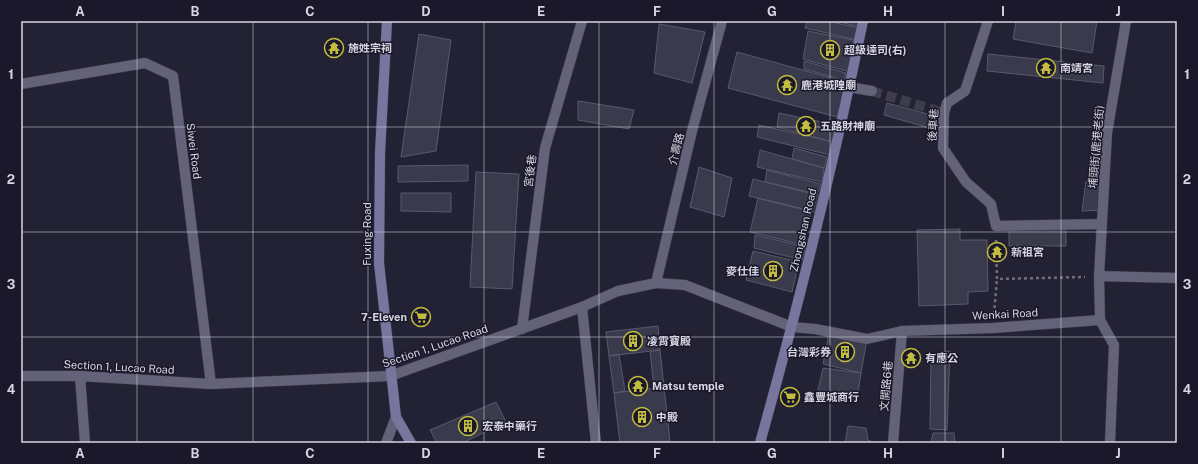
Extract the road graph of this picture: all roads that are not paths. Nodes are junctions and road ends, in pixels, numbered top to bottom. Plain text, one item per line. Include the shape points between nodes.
1 (387, 21) edge
2 (582, 21) edge
3 (722, 21) edge
4 (863, 21) edge
5 (988, 21) edge
6 (1126, 21) edge
7 (21, 84) edge
8 (850, 87) junction
9 (872, 91) tunnel mouth
10 (1102, 224) junction
11 (1099, 276) junction
12 (1177, 278) edge
13 (656, 283) junction
14 (582, 307) junction
15 (1100, 320) junction
16 (792, 327) junction
17 (522, 329) junction
18 (902, 331) junction
19 (21, 376) edge
20 (80, 376) junction
21 (390, 376) junction
22 (211, 384) junction
23 (396, 417) junction
24 (85, 443) edge
25 (386, 443) edge
26 (411, 443) edge
27 (596, 443) edge
28 (760, 443) edge
29 (893, 443) edge
30 (1110, 443) edge

1 - 21 street, Fuxing Road via 380,153 379,263
2 - 17 street, 宮後巷 via 545,148
3 - 13 street, 介壽路 via 692,131
4 - 8 street, Zhongshan Road
5 - 10 street, 後車巷 via 965,91 947,103 944,113 943,148 966,182 991,204 996,226
6 - 10 street, 埔頭街(鹿港老街) via 1108,133
7 - 22 street, Siwei Road via 145,63 172,76
8 - 9 street
8 - 16 street, Zhongshan Road
10 - 11 street, 埔頭街(鹿港老街)
11 - 12 street
11 - 15 street
13 - 14 street, Section 1, Lucao Road via 618,291
13 - 16 street, Section 1, Lucao Road via 685,285
14 - 17 street, Section 1, Lucao Road
14 - 27 street
15 - 18 street, Wenkai Road via 993,328
15 - 30 street via 1114,345
16 - 18 street, Wenkai Road via 867,339
16 - 28 street, Zhongshan Road
17 - 21 street, Section 1, Lucao Road
18 - 29 street, 文開路6巷
19 - 20 street, Section 1, Lucao Road
20 - 22 street, Section 1, Lucao Road
20 - 24 street
21 - 22 street, Section 1, Lucao Road
21 - 23 street, Fuxing Road
23 - 25 street
23 - 26 street, Fuxing Road

